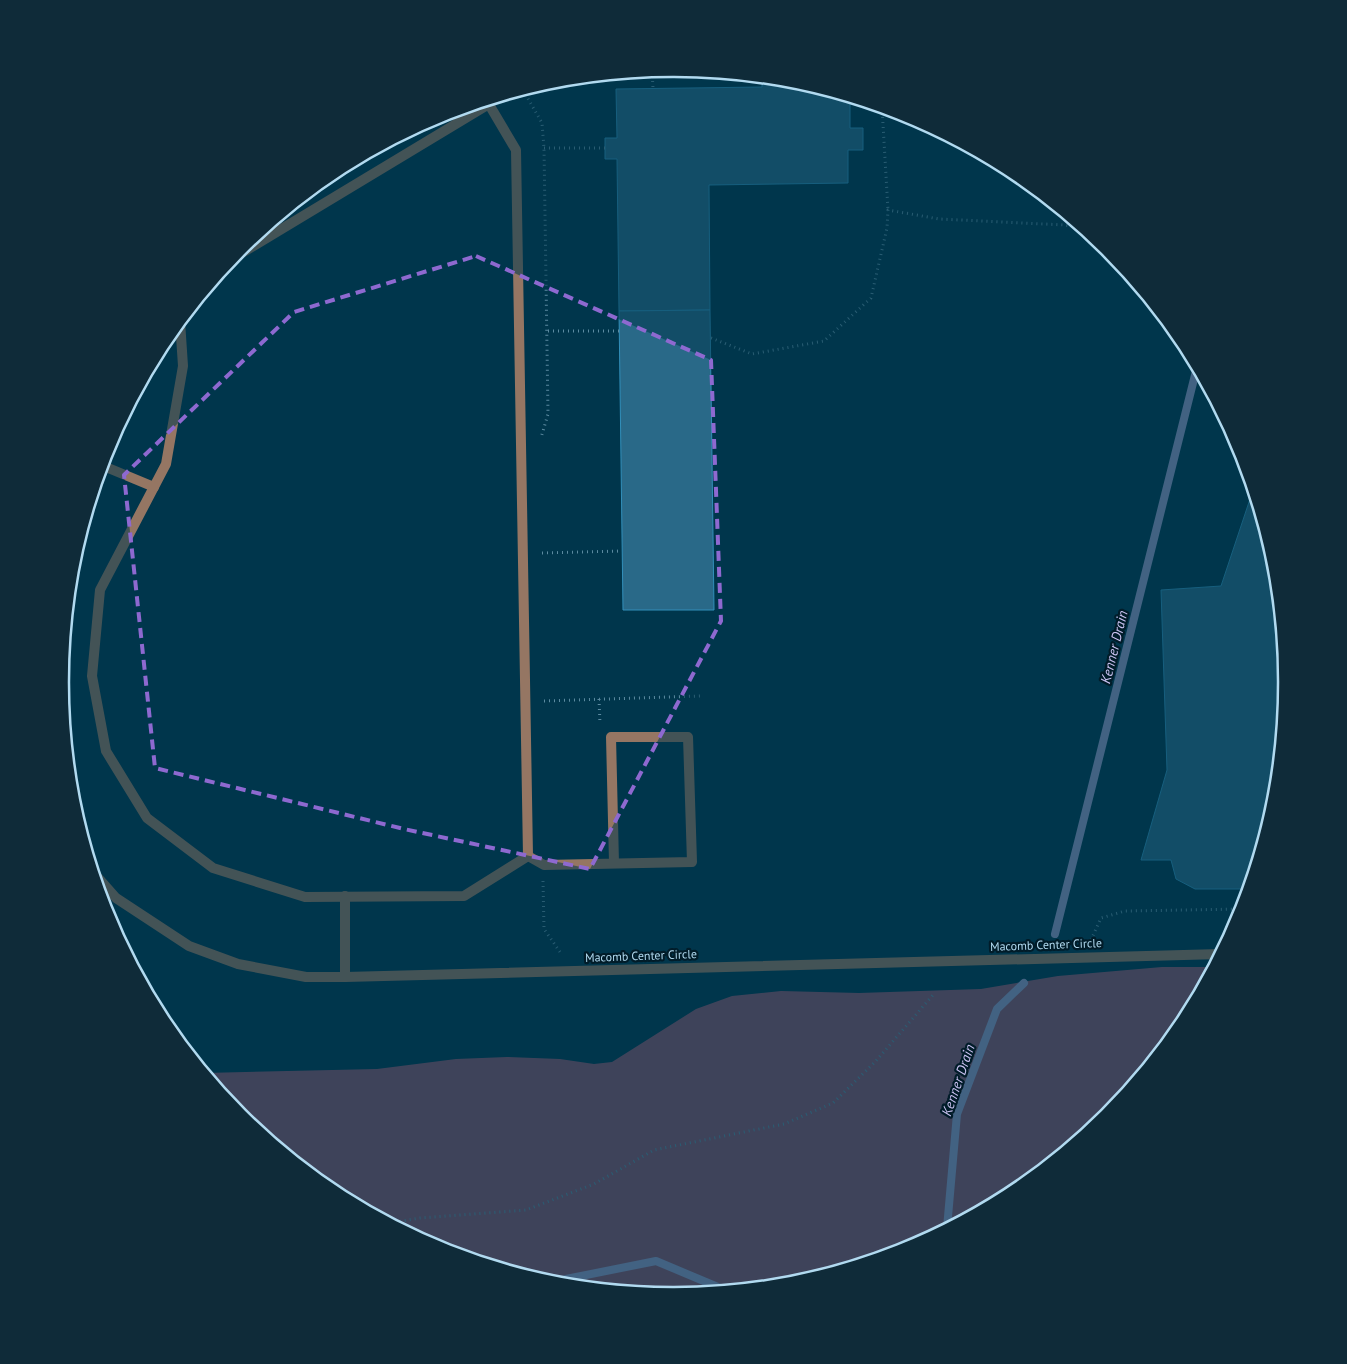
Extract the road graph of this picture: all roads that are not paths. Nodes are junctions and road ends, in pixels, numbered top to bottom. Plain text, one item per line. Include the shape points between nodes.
1 (490, 106) edge
2 (473, 111) edge
3 (258, 243) edge
4 (181, 332) edge
5 (109, 468) edge
6 (154, 487) junction
7 (528, 856) junction
8 (614, 863) junction
9 (104, 885) edge
10 (344, 896) junction
11 (1213, 954) edge
12 (345, 977) junction

1 - 7 street via 516,150
2 - 3 street
4 - 6 street via 184,366 166,464
5 - 6 street
6 - 10 street via 100,590 92,676 106,751 147,818 213,868 305,897
7 - 8 street via 544,865
7 - 10 street via 464,896
8 - 8 street via 692,862 688,736 611,737
9 - 12 street, Macomb Center Circle via 116,898 189,946 238,964 306,977
10 - 12 street
11 - 12 street, Macomb Center Circle

